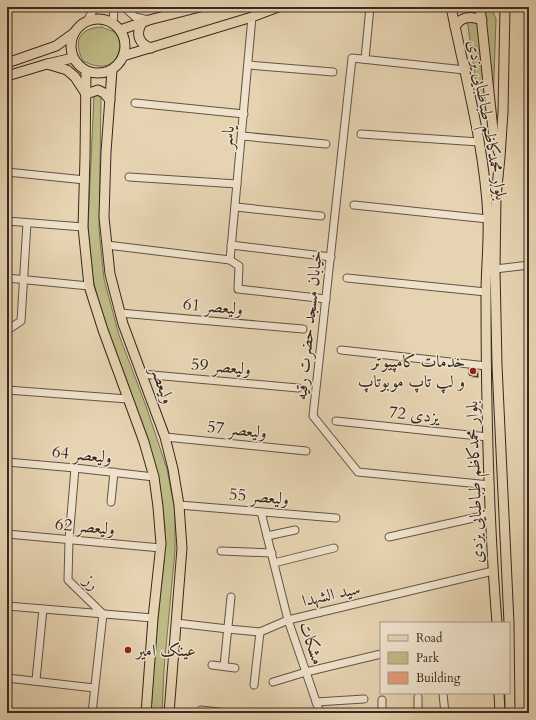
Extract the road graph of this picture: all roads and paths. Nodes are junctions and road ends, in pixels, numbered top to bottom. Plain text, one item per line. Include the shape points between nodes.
1 (95, 7) edge
2 (114, 7) edge
3 (124, 7) edge
4 (200, 7) edge
5 (278, 7) edge
6 (370, 7) edge
7 (451, 7) edge
8 (480, 7) edge
9 (507, 10) edge
10 (252, 17) junction
11 (482, 20) junction
12 (87, 21) junction
13 (146, 21) junction
14 (116, 27) junction
15 (455, 27) junction
16 (74, 33) junction
17 (151, 48) junction
18 (48, 49) junction
19 (124, 56) junction
20 (73, 58) junction
21 (365, 59) junction
22 (51, 62) junction
23 (7, 63) edge
24 (249, 65) junction
25 (112, 70) junction
26 (465, 70) junction
27 (86, 71) junction
28 (333, 72) dead end
29 (7, 76) edge
30 (86, 94) junction
31 (110, 100) junction
32 (135, 102) dead end
33 (244, 114) junction
34 (361, 134) dead end
35 (242, 136) junction
36 (479, 142) junction
37 (326, 144) dead end
38 (500, 157) junction
39 (7, 172) edge
40 (129, 177) dead end
41 (85, 180) junction
42 (237, 184) junction
43 (354, 205) dead end
44 (236, 207) junction
45 (321, 216) dead end
46 (488, 219) junction
47 (7, 221) edge
48 (27, 223) junction
49 (83, 227) junction
50 (107, 245) junction
51 (232, 245) junction
52 (330, 257) junction
53 (230, 260) junction
54 (529, 265) edge
55 (495, 269) junction
56 (7, 278) edge
57 (347, 278) dead end
58 (25, 279) junction
59 (89, 286) junction
60 (486, 292) junction
61 (326, 299) junction
62 (120, 313) junction
63 (7, 329) edge
64 (303, 329) dead end
65 (341, 350) dead end
66 (487, 366) junction
67 (141, 374) junction
68 (298, 388) dead end
69 (7, 390) edge
70 (128, 399) junction
71 (336, 421) dead end
72 (165, 437) junction
73 (488, 437) junction
74 (306, 451) dead end
75 (7, 462) edge
76 (74, 468) junction
77 (114, 472) junction
78 (154, 477) junction
79 (490, 485) junction
80 (111, 502) dead end
81 (179, 505) junction
82 (261, 512) junction
83 (491, 514) junction
84 (336, 518) dead end
85 (295, 530) dead end
86 (7, 534) edge
87 (267, 536) junction
88 (389, 537) dead end
89 (69, 540) junction
90 (161, 548) junction
91 (334, 548) dead end
92 (221, 551) dead end
93 (272, 553) junction
94 (274, 563) junction
95 (493, 571) junction
96 (231, 597) dead end
97 (7, 606) edge
98 (43, 609) junction
99 (103, 614) junction
100 (153, 618) junction
101 (288, 620) junction
102 (497, 622) edge
103 (509, 622) edge
104 (176, 623) junction
105 (228, 629) junction
106 (260, 632) junction
107 (380, 654) edge
108 (212, 665) dead end
109 (224, 666) junction
110 (235, 668) dead end
111 (306, 672) junction
112 (7, 678) edge
113 (36, 680) junction
114 (274, 682) dead end
115 (254, 685) dead end
116 (510, 686) edge
117 (94, 688) junction
118 (443, 694) dead end
119 (499, 694) edge
120 (418, 697) dead end
121 (364, 699) dead end
122 (382, 700) dead end
123 (316, 702) junction
124 (201, 710) dead end
125 (92, 713) edge
126 (146, 713) edge
127 (169, 713) edge
128 (223, 713) edge
129 (320, 713) edge
130 (382, 713) edge
131 (418, 713) edge
132 (445, 713) edge
133 (500, 713) edge
134 (510, 713) edge

1 - 12 street
2 - 14 street
3 - 13 street via 135,17
4 - 13 main road
5 - 10 main road
6 - 21 street
7 - 15 main road, بلوار محمدکاظم طباطبایی یزدی
8 - 11 main road
9 - 38 main road, بلوار محمدکاظم طباطبایی یزدی
10 - 17 main road
10 - 24 street, یاسر
11 - 15 main road via 472,16 458,22
11 - 38 main road via 494,139
12 - 14 main road via 104,20
12 - 16 main road
13 - 14 main road
13 - 17 main road via 139,27 138,33 139,38
14 - 19 main road via 124,38
15 - 26 main road, بلوار محمدکاظم طباطبایی یزدی
16 - 18 main road
16 - 20 main road via 71,41
17 - 19 main road
18 - 22 main road via 56,57
18 - 23 main road
19 - 25 main road
20 - 22 main road
20 - 27 main road
21 - 26 street
21 - 52 street, خیابان مسجد حضرت رقیه via 352,58
22 - 29 main road
22 - 30 main road via 75,77
24 - 28 street
24 - 33 street, یاسر
25 - 27 main road via 94,74
25 - 31 main road, ولیعصر
26 - 36 main road, بلوار محمدکاظم طباطبایی یزدی
27 - 30 main road
30 - 31 main road via 98,90
30 - 41 main road
31 - 50 main road, ولیعصر via 104,217
32 - 33 street
33 - 35 street, یاسر
34 - 36 street
35 - 37 street
35 - 42 street, یاسر
36 - 46 main road, بلوار محمدکاظم طباطبایی یزدی
38 - 55 main road, بلوار محمدکاظم طباطبایی یزدی via 496,197
39 - 41 street
40 - 42 street
41 - 49 main road
42 - 44 street, یاسر
43 - 46 street
44 - 45 street
44 - 51 street, یاسر
46 - 60 main road, بلوار محمدکاظم طباطبایی یزدی
47 - 48 street
48 - 49 street
48 - 58 street
49 - 59 main road
50 - 53 street
50 - 62 main road, ولیعصر via 110,274
51 - 52 street
51 - 53 street, یاسر
52 - 61 street, خیابان مسجد حضرت رقیه
53 - 61 street via 240,266 238,290
54 - 55 street
55 - 103 main road, بلوار محمدکاظم طباطبایی یزدی
56 - 58 street
57 - 60 street
58 - 59 street
58 - 63 street via 21,321
59 - 70 main road
60 - 66 main road, بلوار محمدکاظم طباطبایی یزدی
61 - 79 street, خیابان مسجد حضرت رقیه via 313,416 358,472
62 - 64 street, ولیعصر 61
62 - 67 main road, ولیعصر
65 - 66 street
66 - 73 main road, بلوار محمدکاظم طباطبایی یزدی
67 - 68 street, ولیعصر 59
67 - 72 main road, ولیعصر
69 - 70 street
70 - 78 main road
71 - 73 street, یزدی 72
72 - 74 street, ولیعصر 57
72 - 81 main road, ولیعصر via 174,469
73 - 79 main road, بلوار محمدکاظم طباطبایی یزدی
75 - 76 street, ولیعصر 64
76 - 77 street, ولیعصر 64
76 - 89 street, رز
77 - 78 street, ولیعصر 64
77 - 80 street
78 - 90 main road
79 - 83 main road, بلوار محمدکاظم طباطبایی یزدی
81 - 82 street, ولیعصر 55
81 - 104 main road, ولیعصر via 182,548
82 - 84 street, ولیعصر 55
82 - 87 street, مشکات
83 - 88 street
83 - 95 main road, بلوار محمدکاظم طباطبایی یزدی
85 - 87 street
86 - 89 street, ولیعصر 62
87 - 93 street, مشکات
89 - 90 street, ولیعصر 62
89 - 99 street, رز via 68,580
90 - 100 main road
91 - 94 street
92 - 93 street
93 - 94 street, مشکات
94 - 101 street, مشکات
95 - 101 street, سید الشهدا
95 - 102 main road, بلوار محمدکاظم طباطبایی یزدی
96 - 105 street
97 - 98 street
98 - 99 street
98 - 113 street
99 - 100 street
99 - 117 street, رز
100 - 126 main road
101 - 106 street, سید الشهدا
101 - 111 street, مشکات
104 - 105 street, سید الشهدا
104 - 127 main road, ولیعصر
105 - 106 street, سید الشهدا
105 - 109 street
106 - 115 street
107 - 111 street
108 - 109 street
109 - 110 street
111 - 114 street
111 - 123 street, مشکات
112 - 113 street
113 - 117 street
116 - 134 main road, بلوار محمدکاظم طباطبایی یزدی
117 - 125 street, رز
118 - 132 street
119 - 133 main road
120 - 131 street
121 - 123 street
122 - 130 street
123 - 129 street, مشکات
124 - 128 street

